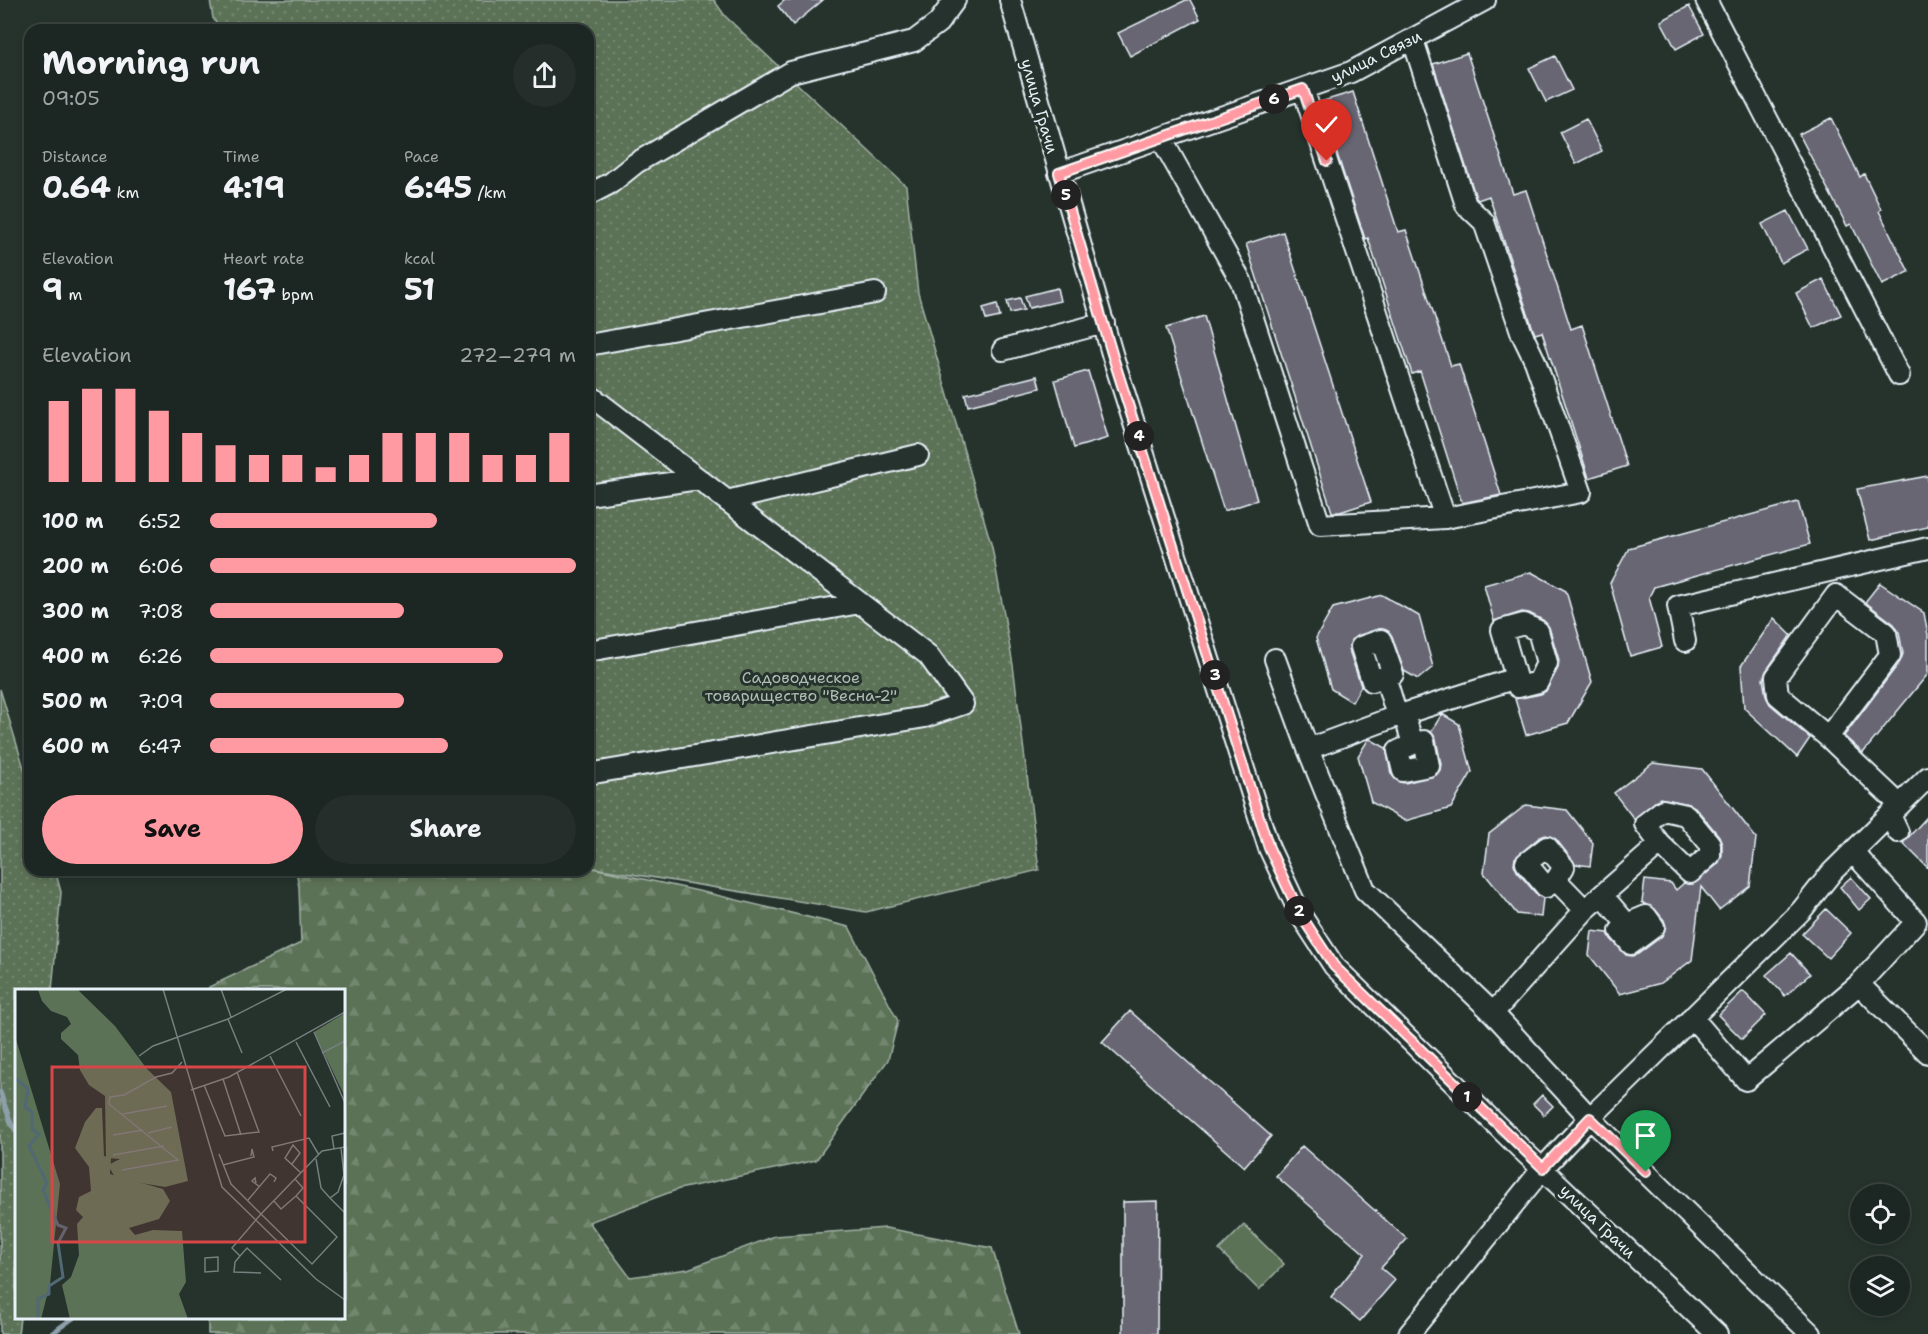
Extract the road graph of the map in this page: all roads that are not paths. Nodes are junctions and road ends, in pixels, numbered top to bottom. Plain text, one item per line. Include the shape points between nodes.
1 (955, 0) edge
2 (1010, 0) edge
3 (1485, 0) edge
4 (1706, 0) edge
5 (1413, 40) junction
6 (1303, 89) junction
7 (1161, 138) junction
8 (1059, 173) junction
9 (594, 192) edge
10 (875, 293) dead end
11 (1104, 323) junction
12 (594, 344) edge
13 (1003, 350) dead end
14 (1899, 375) dead end
15 (594, 399) edge
16 (918, 455) dead end
17 (698, 479) junction
18 (594, 494) edge
19 (727, 501) junction
20 (1445, 518) junction
21 (1928, 548) edge
22 (1835, 569) junction
23 (1836, 595) junction
24 (860, 603) junction
25 (1684, 641) dead end
26 (594, 650) edge
27 (1275, 659) dead end
28 (1385, 676) dead end
29 (1515, 678) dead end
30 (1400, 715) junction
31 (1828, 737) junction
32 (1413, 744) dead end
33 (1308, 749) junction
34 (594, 773) edge
35 (1928, 777) edge
36 (1896, 817) junction
37 (1660, 844) dead end
38 (1853, 852) junction
39 (1556, 880) dead end
40 (1602, 895) junction
41 (1584, 910) junction
42 (1627, 924) dead end
43 (1859, 984) junction
44 (1493, 1013) junction
45 (1692, 1017) junction
46 (1928, 1053) edge
47 (1590, 1118) junction
48 (1543, 1168) junction
49 (1409, 1334) edge
50 (1717, 1334) edge
51 (1811, 1334) edge

1 - 9 street via 938,23 914,41 792,72
2 - 8 street, улица Грачи
3 - 5 street, улица Связи
4 - 14 street
5 - 6 street, улица Связи via 1351,72
5 - 20 street via 1466,205 1484,222 1581,492
6 - 7 street, улица Связи
6 - 20 street
7 - 8 street, улица Связи
7 - 20 street via 1241,281 1320,525
8 - 11 street, улица Грачи
10 - 12 street
11 - 13 street
11 - 48 street, улица Грачи via 1269,848 1300,914 1334,966
15 - 17 street
16 - 19 street
17 - 18 street
17 - 19 street
19 - 24 street
21 - 22 street
22 - 23 street
22 - 25 street via 1678,606
23 - 31 street via 1776,677 1778,695
23 - 31 street via 1886,633 1890,655
24 - 26 street
24 - 34 street via 928,655 963,704 925,717
27 - 33 street
28 - 30 street
29 - 30 street
30 - 32 street
30 - 33 street
31 - 36 street
33 - 44 street via 1365,890
35 - 36 street
36 - 38 street
37 - 40 street
38 - 43 street via 1916,922
38 - 45 street via 1761,960
39 - 41 street
40 - 41 street
40 - 42 street
41 - 44 street
43 - 45 street via 1746,1080
43 - 46 street
44 - 47 street
45 - 47 street
47 - 48 street
47 - 51 street
48 - 49 street
48 - 50 street, улица Грачи

